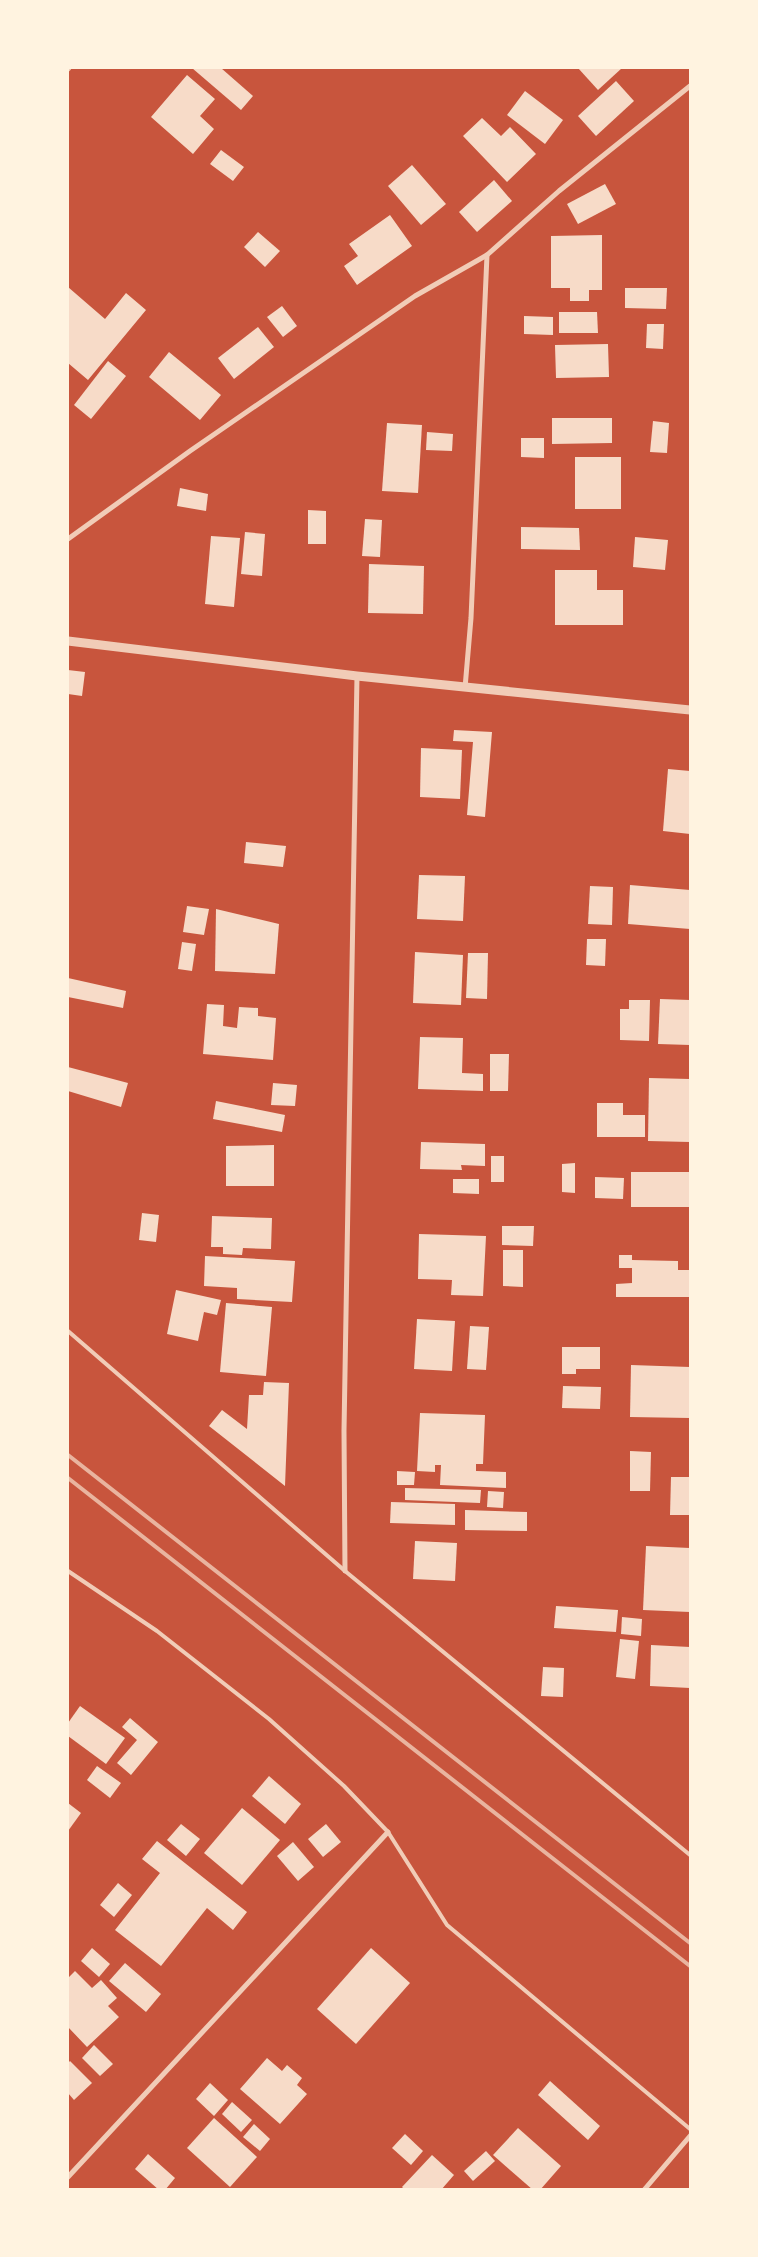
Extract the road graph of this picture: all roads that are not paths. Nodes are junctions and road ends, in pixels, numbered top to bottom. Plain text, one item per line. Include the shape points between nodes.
1 (690, 86) edge
2 (487, 255) junction
3 (68, 540) edge
4 (68, 641) edge
5 (358, 676) junction
6 (465, 688) junction
7 (690, 710) edge
8 (68, 1331) edge
9 (68, 1571) edge
10 (345, 1572) junction
11 (388, 1832) junction
12 (690, 1855) edge
13 (690, 2129) edge
14 (690, 2136) edge
15 (68, 2177) edge
16 (644, 2190) edge

1 - 2 street via 559,191
2 - 3 street via 415,296 190,451
2 - 6 street
4 - 5 street
5 - 6 street
5 - 10 street via 344,1411
6 - 7 street
8 - 10 lane
9 - 11 lane via 157,1631 269,1720 344,1786
10 - 12 lane
11 - 13 lane via 447,1925
11 - 15 street
14 - 16 street

